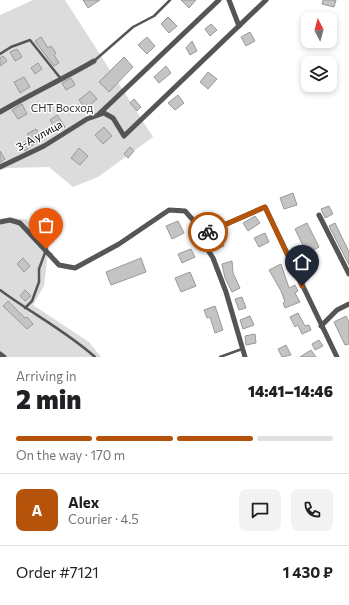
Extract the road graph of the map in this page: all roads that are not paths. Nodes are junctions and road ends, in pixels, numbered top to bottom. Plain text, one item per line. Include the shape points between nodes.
1 (170, 0) edge
2 (219, 0) edge
3 (229, 0) edge
4 (266, 0) edge
5 (239, 26) junction
6 (0, 54) edge
7 (94, 61) joint
8 (62, 80) junction
9 (0, 112) edge
10 (98, 115) junction
11 (0, 167) edge
12 (319, 215) dead end
13 (0, 222) edge
14 (199, 236) junction
15 (46, 249) junction
16 (349, 274) edge
17 (0, 290) edge
18 (349, 304) edge
19 (25, 308) junction
20 (321, 326) junction
21 (242, 349) junction
22 (0, 354) edge
23 (4, 357) edge
24 (95, 357) edge
25 (220, 357) edge
26 (245, 357) edge
27 (337, 357) edge

1 - 7 lane via 154,16 133,27
2 - 10 street, 3-А улица
3 - 5 street
4 - 5 street
5 - 10 street via 124,136 113,118 104,114
6 - 8 lane via 30,40
7 - 8 street
8 - 9 street
10 - 11 street, 3-А улица via 87,119 44,146
12 - 16 street
13 - 15 street via 10,220 20,223
14 - 15 street via 193,220 185,210 169,210 119,244 75,268 59,265
14 - 20 street via 265,207
14 - 21 street via 213,258 226,292
15 - 19 lane via 39,269 39,282 32,300
17 - 19 lane
18 - 20 street via 337,310
19 - 24 lane via 76,340
20 - 27 street
21 - 25 lane
21 - 26 street
22 - 23 street

